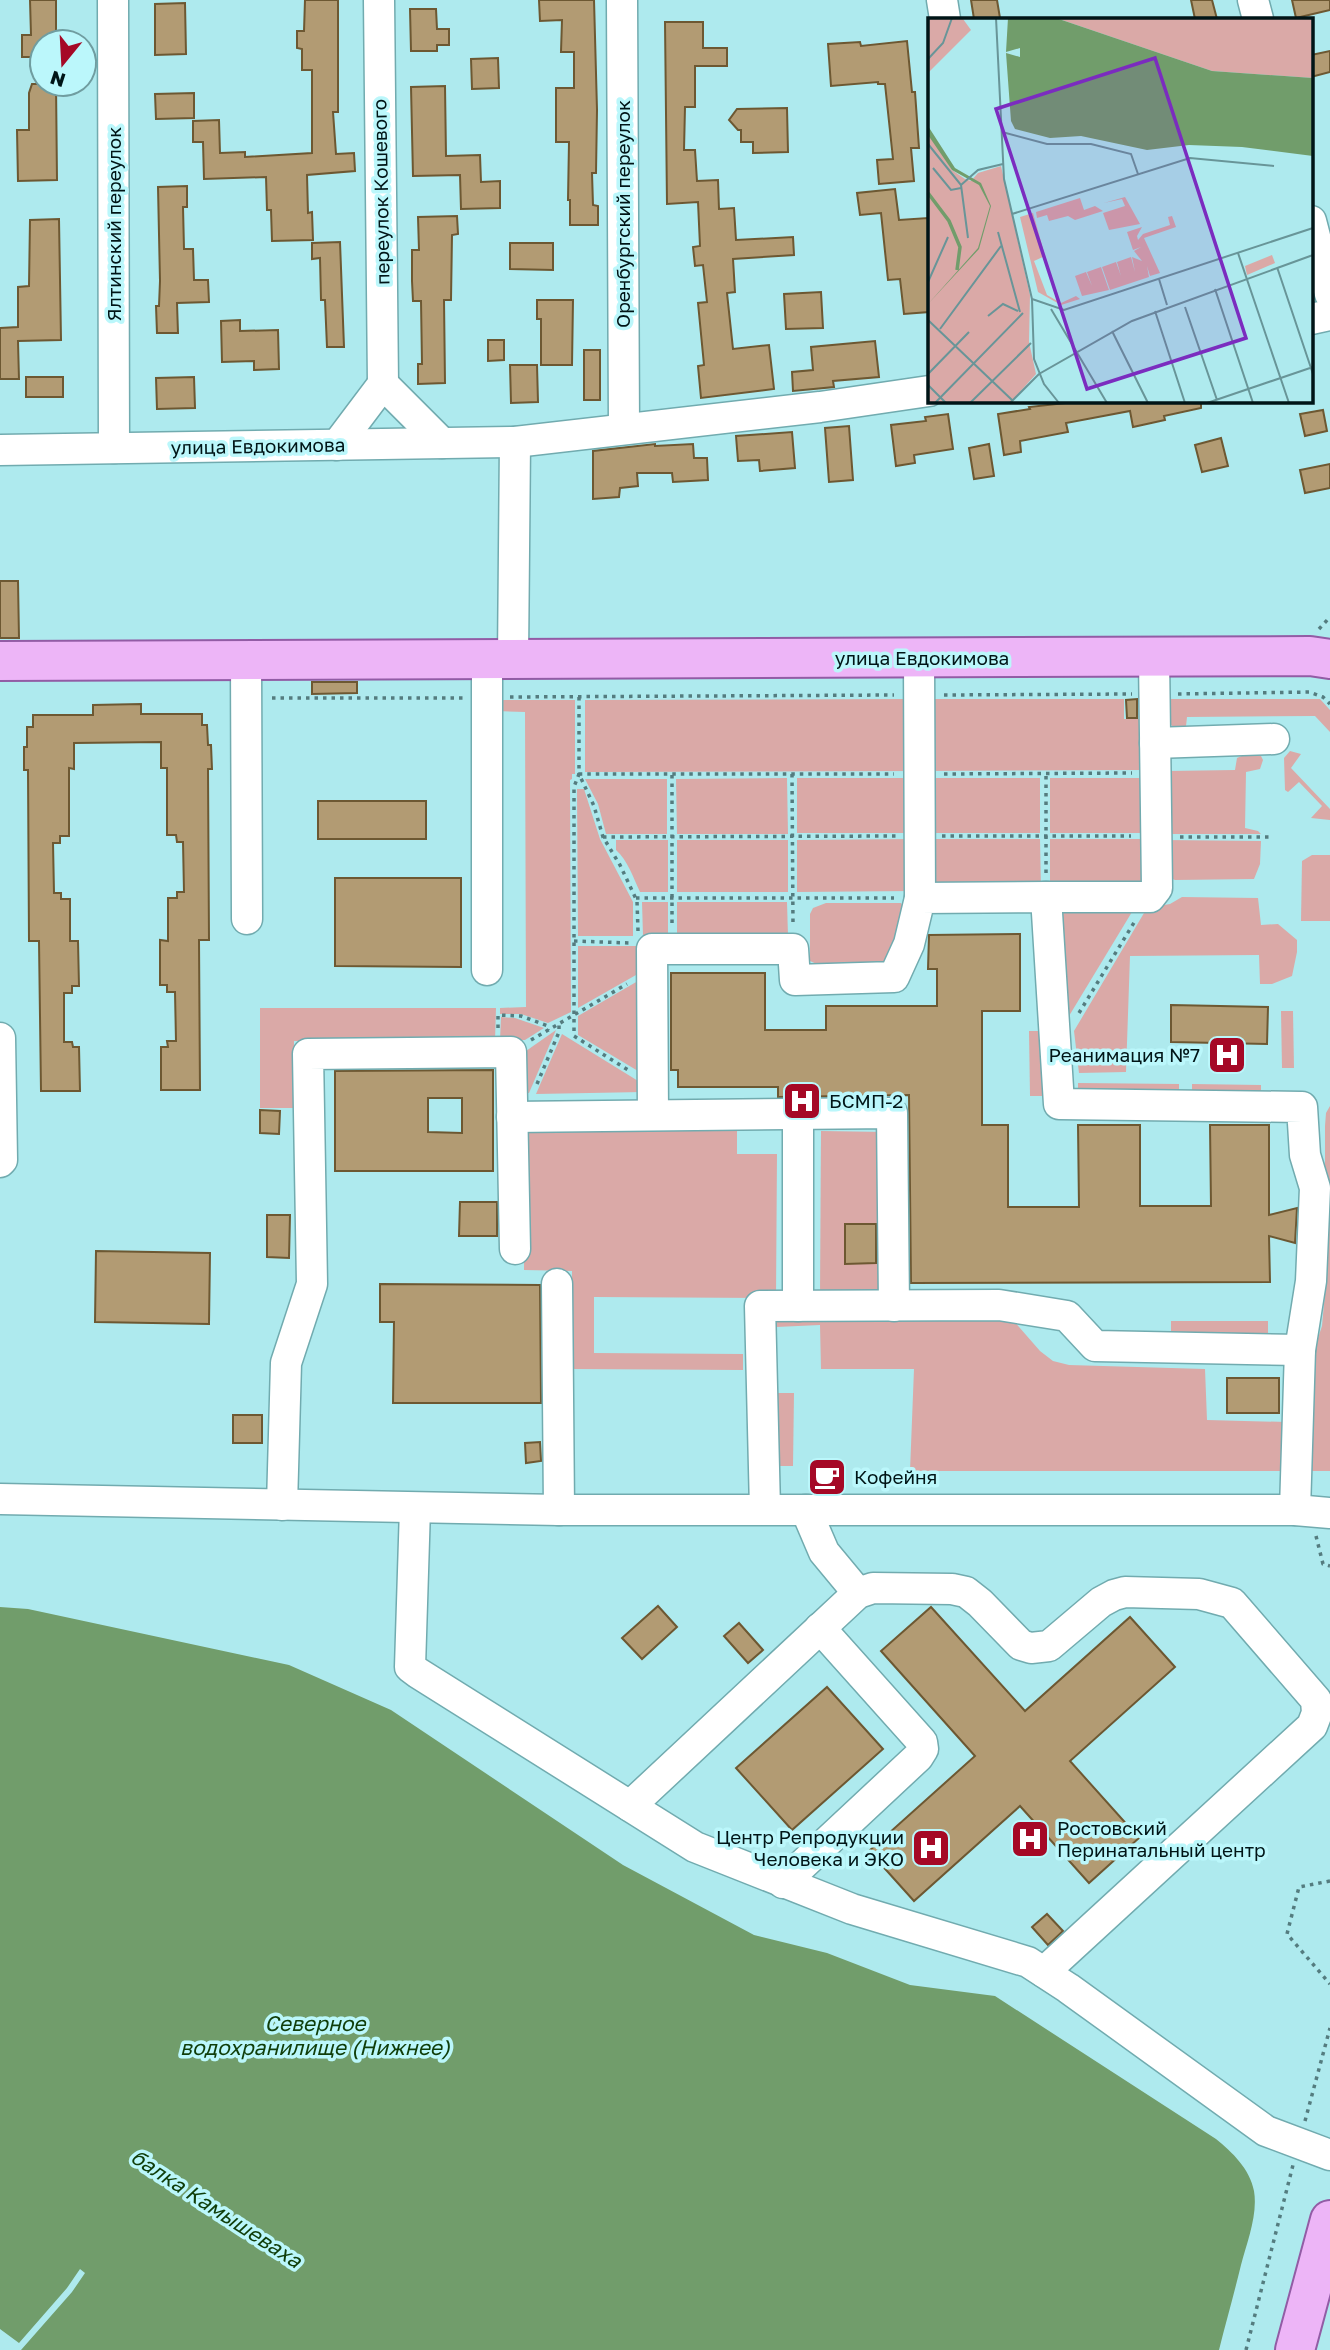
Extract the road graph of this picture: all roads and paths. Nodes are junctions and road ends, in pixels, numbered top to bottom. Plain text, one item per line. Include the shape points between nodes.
1 (113, 0) edge
2 (379, 0) edge
3 (622, 0) edge
4 (942, 0) edge
5 (1253, 0) edge
6 (945, 18) edge
7 (1258, 18) edge
8 (1312, 225) edge
9 (1330, 294) edge
10 (1330, 314) edge
11 (1312, 319) edge
12 (383, 384) junction
13 (928, 391) edge
14 (624, 428) junction
15 (515, 442) junction
16 (442, 443) junction
17 (337, 444) junction
18 (114, 448) junction
19 (0, 450) edge
20 (500, 659) junction
21 (1330, 659) edge
22 (246, 660) junction
23 (0, 661) edge
24 (919, 676) junction
25 (1155, 676) junction
26 (579, 697) junction
27 (247, 698) junction
28 (488, 698) junction
29 (1330, 704) edge
30 (1274, 739) dead end
31 (1155, 743) junction
32 (1155, 772) junction
33 (579, 774) junction
34 (920, 774) junction
35 (1046, 774) junction
36 (672, 775) junction
37 (792, 775) junction
38 (1046, 897) junction
39 (1145, 897) junction
40 (636, 898) junction
41 (672, 898) junction
42 (920, 898) junction
43 (793, 900) junction
44 (247, 919) dead end
45 (574, 941) junction
46 (672, 949) junction
47 (793, 949) junction
48 (487, 970) dead end
49 (651, 974) junction
50 (498, 1015) dead end
51 (573, 1016) junction
52 (559, 1024) junction
53 (548, 1030) junction
54 (0, 1038) edge
55 (1056, 1051) junction
56 (511, 1052) junction
57 (652, 1079) junction
58 (798, 1114) junction
59 (653, 1115) junction
60 (518, 1117) junction
61 (0, 1162) edge
62 (514, 1249) dead end
63 (557, 1284) dead end
64 (798, 1306) junction
65 (894, 1306) junction
66 (1300, 1350) junction
67 (0, 1499) edge
68 (282, 1505) junction
69 (415, 1508) junction
70 (765, 1509) junction
71 (559, 1510) junction
72 (806, 1510) junction
73 (1312, 1512) edge
74 (1330, 1566) edge
75 (858, 1592) junction
76 (820, 1628) junction
77 (631, 1806) junction
78 (1330, 1881) edge
79 (783, 1883) junction
80 (1044, 1972) junction
81 (1330, 1984) edge
82 (1330, 2028) edge
83 (1299, 2143) junction
84 (1330, 2155) edge
85 (1330, 2220) edge
86 (1321, 2286) edge
87 (1246, 2350) edge
88 (1295, 2350) edge

1 - 18 street, Ялтинский переулок
2 - 12 street, переулок Кошевого
3 - 14 street, Оренбургский переулок
4 - 6 street
5 - 7 street
8 - 9 street
10 - 11 street
12 - 16 street
12 - 17 street
13 - 14 street, улица Евдокимова
14 - 15 street, улица Евдокимова
15 - 16 street, улица Евдокимова
15 - 20 street
16 - 17 street, улица Евдокимова
17 - 18 street, улица Евдокимова
18 - 19 street, улица Евдокимова
20 - 22 main road, улица Евдокимова
20 - 24 main road, улица Евдокимова
20 - 28 street
21 - 25 main road, улица Евдокимова via 1310,656
22 - 23 main road, улица Евдокимова
22 - 27 street
24 - 25 main road, улица Евдокимова
24 - 25 path
24 - 26 path
24 - 34 street
25 - 29 path via 1309,692
25 - 31 street
26 - 28 path
26 - 33 path
27 - 28 path
27 - 44 street
28 - 48 street
30 - 31 street
31 - 32 street
32 - 35 path
32 - 39 street via 1157,888
33 - 36 path
33 - 40 path via 603,838
33 - 45 path via 574,787
34 - 35 path
34 - 37 path
34 - 42 street
35 - 38 path
36 - 37 path
36 - 41 path
37 - 43 path
38 - 39 street
38 - 42 street
38 - 55 street
39 - 55 path
40 - 41 path
40 - 45 path via 639,943
41 - 43 path
41 - 46 path
42 - 43 path
42 - 47 street via 909,944 894,977 794,980
43 - 47 path
45 - 51 path
46 - 47 street
46 - 49 street via 652,949
49 - 51 path
49 - 57 street
50 - 53 path via 521,1016 548,1026
51 - 52 path
51 - 57 path via 574,1036 643,1079
52 - 53 path
52 - 60 path
53 - 56 path
54 - 61 street
55 - 66 street via 1059,1104 1301,1107 1305,1155 1315,1188 1311,1281
56 - 60 street
56 - 68 street via 309,1054 312,1284 286,1363
57 - 59 street
58 - 59 street
58 - 64 street
58 - 65 street via 892,1113
59 - 60 street
60 - 62 street
63 - 71 street
64 - 65 street
64 - 70 street via 760,1306
65 - 66 street via 999,1305 1067,1316 1096,1346
66 - 73 street
67 - 68 street
68 - 69 street
69 - 71 street
69 - 77 street via 410,1667
70 - 71 street
70 - 72 street
72 - 73 street
72 - 75 street via 824,1552
73 - 74 path via 1323,1564
75 - 76 street
75 - 80 street via 873,1588 966,1592 1021,1646 1031,1648 1049,1646 1114,1595 1199,1594 1231,1603 1316,1700 1318,1713 1312,1726
76 - 77 street
76 - 79 street via 922,1742 923,1749
77 - 79 street via 695,1847
78 - 81 path via 1299,1887 1287,1934
79 - 80 street via 852,1909 1028,1962
80 - 83 street via 1266,2131
82 - 83 path
83 - 84 street
83 - 87 path
85 - 86 main road
86 - 88 main road

